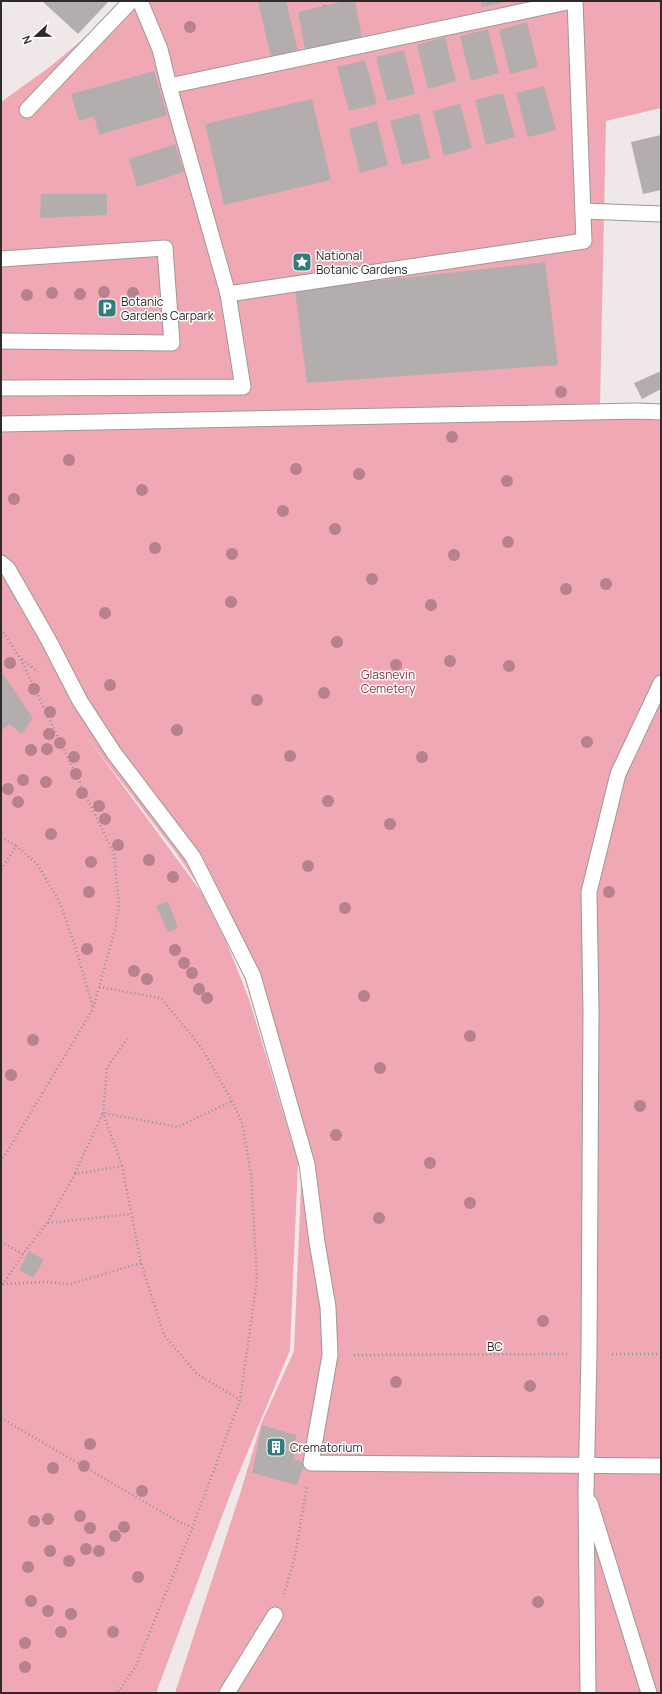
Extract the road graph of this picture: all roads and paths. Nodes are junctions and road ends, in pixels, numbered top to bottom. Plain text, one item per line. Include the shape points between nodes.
1 (131, 1) edge
2 (140, 1) edge
3 (324, 1) edge
4 (572, 1) edge
5 (575, 1) edge
6 (325, 6) dead end
7 (169, 86) junction
8 (27, 110) dead end
9 (583, 211) junction
10 (661, 214) edge
11 (1, 259) edge
12 (228, 294) junction
13 (1, 341) edge
14 (1, 388) edge
15 (661, 412) edge
16 (1, 424) edge
17 (1, 563) edge
18 (1, 629) edge
19 (661, 683) edge
20 (1, 837) edge
21 (16, 846) junction
22 (1, 870) edge
23 (99, 987) junction
24 (93, 1009) junction
25 (127, 1039) dead end
26 (232, 1101) junction
27 (103, 1113) junction
28 (1, 1162) edge
29 (122, 1166) junction
30 (75, 1174) junction
31 (131, 1214) junction
32 (47, 1224) junction
33 (1, 1242) edge
34 (23, 1254) junction
35 (141, 1263) junction
36 (589, 1354) junction
37 (661, 1354) edge
38 (330, 1355) junction
39 (240, 1400) junction
40 (1, 1418) edge
41 (311, 1464) junction
42 (661, 1466) edge
43 (587, 1467) junction
44 (586, 1492) junction
45 (192, 1527) junction
46 (275, 1615) joint
47 (117, 1693) edge
48 (226, 1693) edge
49 (588, 1693) edge
50 (649, 1693) edge

1 - 8 lane
2 - 7 lane via 160,49
3 - 6 path
4 - 7 lane
5 - 9 lane
7 - 12 lane
9 - 10 lane
9 - 12 lane via 584,241
11 - 13 lane via 165,248 172,343
12 - 14 lane via 243,387
15 - 16 lane
17 - 38 lane via 8,569 80,700 114,753 193,856 253,976 307,1164 328,1307
18 - 23 path via 20,658 114,854 119,905
19 - 36 lane via 618,774 589,892
20 - 21 path
21 - 22 path
21 - 24 path via 38,865 60,903
23 - 24 path
23 - 26 path via 161,998 201,1047
24 - 28 path
25 - 27 path via 107,1068
26 - 27 path via 178,1127
26 - 39 path via 242,1123 251,1174 257,1280
27 - 29 path
27 - 30 path
29 - 30 path
29 - 31 path
30 - 32 path
31 - 32 path
31 - 35 path
32 - 34 path
33 - 34 path
34 - 35 path via 3,1284 71,1284
35 - 39 path via 164,1334 197,1374
36 - 37 path, BC
36 - 38 path, BC
36 - 43 lane
38 - 41 lane
39 - 45 path
40 - 45 path via 179,1522
41 - 43 lane
41 - 46 path via 295,1556
42 - 43 lane
43 - 44 lane
44 - 49 lane
44 - 50 lane
45 - 47 path via 135,1668
46 - 48 lane

